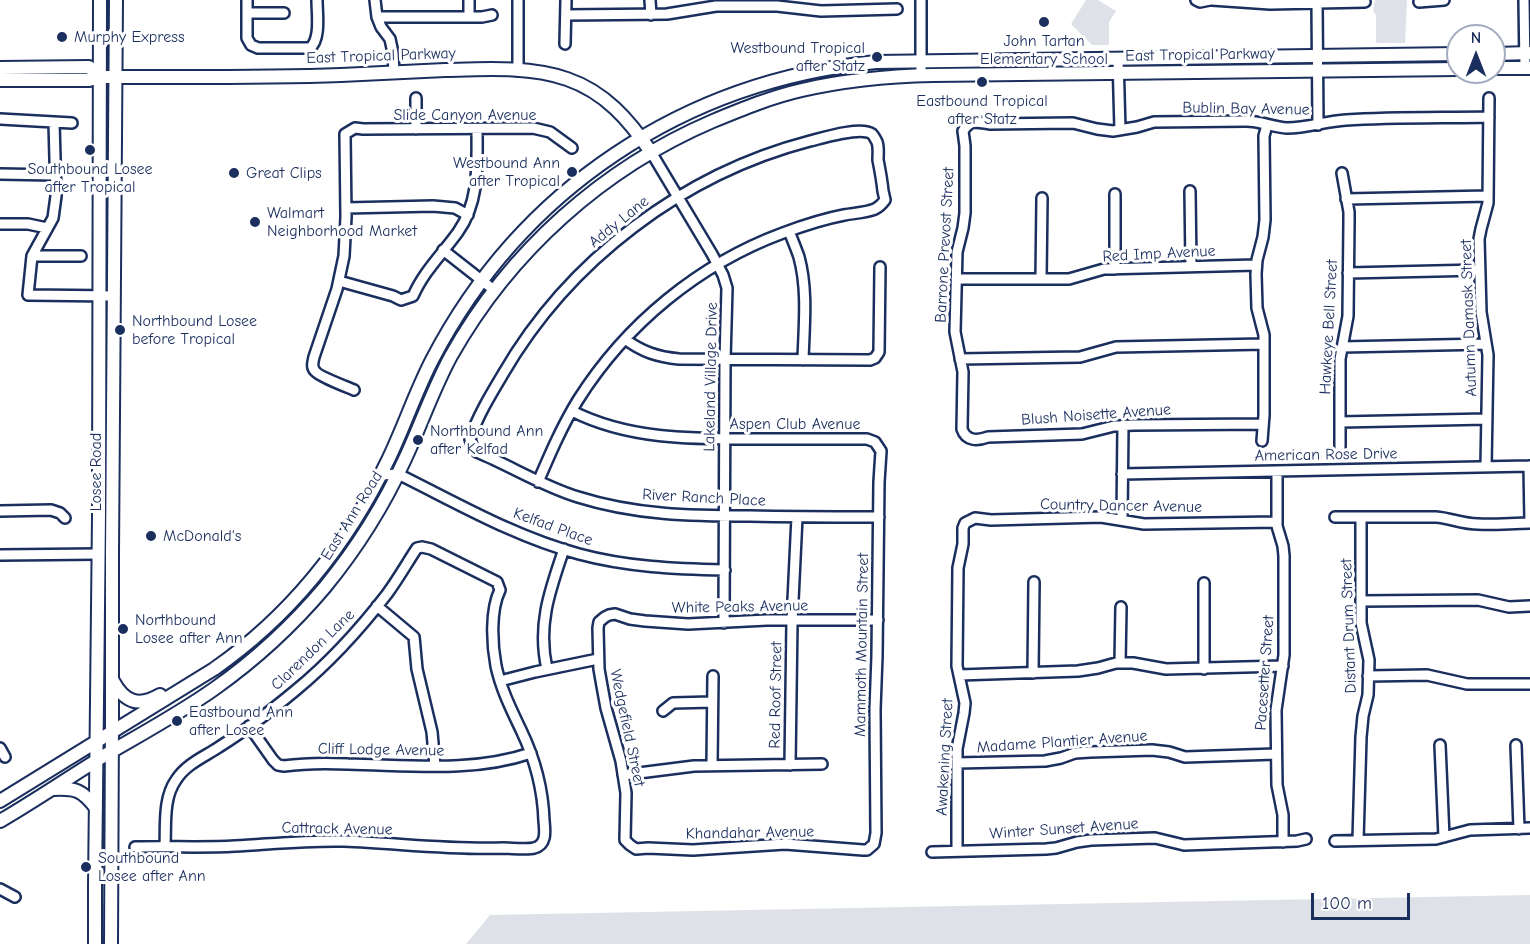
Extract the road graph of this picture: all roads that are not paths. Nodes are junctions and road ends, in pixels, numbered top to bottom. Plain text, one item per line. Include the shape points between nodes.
1 (100, 0) edge
2 (116, 0) edge
3 (247, 0) edge
4 (317, 0) edge
5 (375, 0) edge
6 (469, 0) edge
7 (518, 0) edge
8 (566, 0) edge
9 (650, 0) edge
10 (921, 0) edge
11 (1196, 0) edge
12 (1211, 0) edge
13 (1444, 0) edge
14 (1524, 0) edge
15 (1365, 2) dead end
16 (1419, 2) dead end
17 (1317, 3) junction
18 (870, 5) edge
19 (897, 9) dead end
20 (247, 13) junction
21 (284, 13) dead end
22 (492, 15) dead end
23 (566, 15) junction
24 (651, 15) junction
25 (469, 16) junction
26 (377, 17) junction
27 (565, 44) dead end
28 (1527, 53) edge
29 (1506, 54) edge
30 (1446, 55) edge
31 (1118, 58) junction
32 (921, 61) junction
33 (1318, 63) junction
34 (0, 68) edge
35 (1446, 68) edge
36 (1506, 68) edge
37 (1527, 68) edge
38 (518, 71) junction
39 (394, 72) junction
40 (1118, 73) junction
41 (921, 75) junction
42 (100, 77) junction
43 (116, 77) junction
44 (0, 80) edge
45 (416, 98) dead end
46 (1489, 98) dead end
47 (1489, 117) junction
48 (0, 119) edge
49 (54, 122) junction
50 (72, 123) dead end
51 (967, 125) joint
52 (1267, 125) junction
53 (1318, 125) junction
54 (416, 129) junction
55 (477, 129) junction
56 (1120, 130) junction
57 (640, 137) junction
58 (572, 148) dead end
59 (651, 152) junction
60 (1342, 173) dead end
61 (0, 174) edge
62 (55, 175) junction
63 (1190, 190) dead end
64 (1114, 194) dead end
65 (678, 196) junction
66 (1488, 196) junction
67 (1042, 198) dead end
68 (1346, 199) junction
69 (346, 208) junction
70 (468, 215) junction
71 (0, 224) edge
72 (47, 228) junction
73 (789, 231) junction
74 (443, 250) junction
75 (32, 256) junction
76 (81, 256) dead end
77 (717, 264) junction
78 (1191, 266) junction
79 (1256, 266) junction
80 (880, 267) dead end
81 (1115, 268) junction
82 (1479, 270) junction
83 (1348, 273) junction
84 (956, 279) junction
85 (1041, 279) junction
86 (339, 281) junction
87 (482, 281) junction
88 (494, 290) junction
89 (99, 296) junction
90 (114, 296) junction
91 (625, 339) junction
92 (1264, 344) junction
93 (1486, 344) junction
94 (1342, 347) junction
95 (960, 358) junction
96 (725, 360) junction
97 (803, 360) junction
98 (354, 390) dead end
99 (572, 411) junction
100 (1487, 419) junction
101 (1340, 422) junction
102 (1263, 424) junction
103 (1123, 425) junction
104 (967, 438) joint
105 (725, 439) junction
106 (1262, 441) dead end
107 (471, 443) joint
108 (877, 444) joint
109 (1340, 447) dead end
110 (1530, 466) edge
111 (1486, 467) junction
112 (1277, 471) junction
113 (381, 474) junction
114 (398, 474) junction
115 (1122, 474) junction
116 (538, 482) junction
117 (0, 511) edge
118 (725, 516) junction
119 (797, 517) junction
120 (879, 517) junction
121 (1335, 517) dead end
122 (65, 518) dead end
123 (1361, 518) junction
124 (1122, 520) junction
125 (1277, 522) junction
126 (965, 523) joint
127 (1530, 523) edge
128 (564, 549) junction
129 (98, 554) junction
130 (0, 555) edge
131 (725, 570) junction
132 (112, 577) junction
133 (1034, 582) dead end
134 (1204, 583) dead end
135 (98, 599) junction
136 (1361, 601) junction
137 (377, 606) junction
138 (1530, 606) edge
139 (1121, 607) dead end
140 (605, 617) joint
141 (878, 620) junction
142 (792, 621) junction
143 (724, 623) junction
144 (262, 631) junction
145 (112, 632) junction
146 (272, 642) junction
147 (598, 659) junction
148 (1120, 663) junction
149 (1283, 666) junction
150 (547, 669) junction
151 (1204, 669) junction
152 (1034, 673) junction
153 (959, 675) junction
154 (713, 676) dead end
155 (1368, 676) junction
156 (112, 681) junction
157 (196, 681) junction
158 (500, 681) junction
159 (1530, 684) edge
160 (712, 702) junction
161 (663, 711) dead end
162 (249, 726) junction
163 (112, 732) junction
164 (97, 742) junction
165 (1440, 745) dead end
166 (1516, 745) dead end
167 (0, 748) edge
168 (112, 752) junction
169 (531, 753) junction
170 (1276, 754) junction
171 (5, 757) dead end
172 (96, 761) junction
173 (957, 763) junction
174 (822, 764) dead end
175 (712, 765) junction
176 (790, 765) junction
177 (435, 766) junction
178 (623, 776) junction
179 (51, 789) junction
180 (0, 801) edge
181 (96, 808) junction
182 (0, 821) edge
183 (1530, 828) edge
184 (1519, 829) junction
185 (1444, 837) junction
186 (1306, 839) dead end
187 (1358, 840) junction
188 (1335, 841) dead end
189 (1283, 842) junction
190 (630, 845) joint
191 (165, 846) junction
192 (135, 847) dead end
193 (871, 847) joint
194 (957, 851) junction
195 (932, 852) dead end
196 (0, 889) edge
197 (15, 897) dead end
198 (95, 944) edge
199 (111, 944) edge

1 - 42 main road, Losee Road
2 - 43 main road, Losee Road
3 - 20 street
4 - 20 street via 317,37 310,48 251,45 247,38
5 - 26 street
6 - 25 street
7 - 38 street
8 - 23 street
9 - 24 street
10 - 32 street
11 - 12 street
12 - 17 street
13 - 16 street
14 - 28 street
15 - 17 street
17 - 33 street
18 - 19 street
18 - 24 street via 821,11 787,6 707,6
20 - 21 street
22 - 25 street
23 - 24 street
23 - 27 street
25 - 26 street
26 - 39 street via 390,39
28 - 29 main road
28 - 37 street
30 - 33 main road, East Tropical Parkway
31 - 32 main road, East Tropical Parkway
31 - 33 main road, East Tropical Parkway
31 - 40 street
32 - 41 street
32 - 57 main road, East Tropical Parkway via 845,66 773,81 736,92
33 - 35 main road, East Tropical Parkway
33 - 40 main road, East Tropical Parkway
33 - 53 street
34 - 42 main road, East Tropical Parkway via 89,67
36 - 37 main road
38 - 39 main road, East Tropical Parkway
38 - 57 main road, East Tropical Parkway via 568,79 594,92 616,108
39 - 43 main road, East Tropical Parkway
40 - 41 main road, East Tropical Parkway
40 - 56 street
41 - 59 main road, East Tropical Parkway via 838,82 786,94 731,113
42 - 43 main road, East Tropical Parkway
42 - 44 main road, East Tropical Parkway
42 - 89 main road, Losee Road
43 - 90 main road, Losee Road
45 - 54 street
46 - 47 street, Autumn Damask Street
47 - 53 street, Bublin Bay Avenue via 1345,120
47 - 66 street, Autumn Damask Street
48 - 49 street
49 - 50 street
49 - 62 street
51 - 56 street, Bublin Bay Avenue via 1073,123
51 - 84 street, Barrone Prevost Street via 963,131 964,213
52 - 53 street, Bublin Bay Avenue
52 - 56 street, Bublin Bay Avenue via 1255,121 1154,123
52 - 79 street via 1265,219
54 - 55 street, Slide Canyon Avenue
54 - 69 street, Slide Canyon Avenue via 353,129 345,134
55 - 58 street, Slide Canyon Avenue via 542,129
55 - 70 street via 476,185
57 - 59 main road, East Tropical Parkway
57 - 87 main road, East Ann Road via 555,200
59 - 65 street, Lakeland Village Drive
59 - 88 main road, East Ann Road via 558,222
60 - 68 street, Hawkeye Bell Street
61 - 62 street
62 - 72 street via 53,218
63 - 78 street
64 - 81 street
65 - 73 street, Addy Lane via 732,169 803,143 854,132 871,133 877,142 885,195 882,204 869,211
65 - 77 street, Lakeland Village Drive
65 - 107 street, Addy Lane via 622,236 558,297 508,365 472,433
66 - 68 street
66 - 82 street, Autumn Damask Street via 1479,239
67 - 85 street
68 - 83 street, Hawkeye Bell Street
69 - 70 street via 440,206
69 - 86 street
70 - 74 street
71 - 72 street
72 - 75 street
73 - 77 street
73 - 97 street via 802,277
74 - 86 street via 413,296 405,300
74 - 87 street
75 - 76 street
75 - 89 street via 28,296
77 - 91 street via 648,316
77 - 96 street, Lakeland Village Drive via 727,288
78 - 79 street, Red Imp Avenue
78 - 81 street, Red Imp Avenue
79 - 92 street via 1257,308
80 - 97 street via 879,352 875,358
81 - 85 street, Red Imp Avenue via 1069,279
82 - 83 street
82 - 93 street, Autumn Damask Street
83 - 94 street, Hawkeye Bell Street via 1348,316
84 - 85 street, Red Imp Avenue
84 - 95 street, Barrone Prevost Street via 955,332
86 - 98 street via 313,367 320,375
87 - 88 street
87 - 113 main road, East Ann Road via 432,360
88 - 114 main road, East Ann Road via 440,377
89 - 90 street
89 - 129 main road, Losee Road
90 - 132 main road, Losee Road
91 - 96 street via 645,352 666,358
91 - 99 street
92 - 95 street via 1116,347 1080,357
92 - 102 street
93 - 94 street
93 - 100 street, Autumn Damask Street
94 - 101 street, Hawkeye Bell Street
95 - 104 street, Barrone Prevost Street via 962,429
96 - 97 street
96 - 105 street, Lakeland Village Drive
99 - 105 street, Aspen Club Avenue via 642,433
99 - 116 street
100 - 101 street
100 - 111 street, Autumn Damask Street
101 - 109 street, Hawkeye Bell Street
102 - 103 street, Blush Noisette Avenue
102 - 106 street
103 - 104 street, Blush Noisette Avenue via 1082,434
103 - 115 street
105 - 108 street, Aspen Club Avenue via 867,439
105 - 118 street, Lakeland Village Drive
107 - 116 street, River Ranch Place via 477,452
108 - 120 street, Mammoth Mountain Street via 881,451
110 - 111 street, American Rose Drive
110 - 127 street
111 - 112 street, American Rose Drive
112 - 115 street, American Rose Drive
112 - 125 street, Pacesetter Street
113 - 114 street, Kelfad Place
113 - 144 main road, East Ann Road via 330,556
114 - 128 street, Kelfad Place via 518,532
114 - 146 main road, East Ann Road via 340,567
115 - 124 street
116 - 118 street, River Ranch Place via 619,508 670,515
117 - 122 street via 51,510
118 - 119 street, River Ranch Place
118 - 131 street, Lakeland Village Drive
119 - 120 street, River Ranch Place
119 - 142 street, Red Roof Street
120 - 141 street, Mammoth Mountain Street
121 - 123 street
123 - 127 street
123 - 136 street, Distant Drum Street
124 - 125 street, Country Dancer Avenue via 1144,524
124 - 126 street, Country Dancer Avenue via 975,518
125 - 149 street, Pacesetter Street via 1284,556
126 - 153 street, Awakening Street via 958,568
128 - 131 street, Kelfad Place via 603,560 667,569
128 - 150 street via 545,610 543,640
129 - 130 street
129 - 132 main road via 104,555 105,567
129 - 135 main road, Losee Road
131 - 143 street, Lakeland Village Drive
132 - 145 main road, Losee Road
133 - 152 street
134 - 151 street
135 - 145 main road via 103,602
135 - 164 main road, Losee Road
136 - 138 street via 1478,600 1509,607
136 - 155 street, Distant Drum Street
137 - 158 street, Clarendon Lane via 417,548 430,549 496,582 500,590 495,603 493,640
137 - 162 street, Clarendon Lane via 313,675
137 - 177 street via 414,637
139 - 148 street
140 - 143 street, White Peaks Avenue via 615,614 662,623
140 - 147 street, Wedgefield Street via 598,628
141 - 142 street, White Peaks Avenue
141 - 193 street, Mammoth Mountain Street via 876,833
142 - 143 street, White Peaks Avenue
142 - 176 street, Red Roof Street
144 - 146 main road
144 - 157 main road, East Ann Road
145 - 156 main road, Losee Road
146 - 168 main road, East Ann Road via 212,691
147 - 150 street
147 - 178 street, Wedgefield Street
148 - 151 street via 1159,669
148 - 152 street via 1089,670
149 - 151 street
149 - 170 street, Pacesetter Street via 1277,698
150 - 158 street
152 - 153 street
153 - 173 street, Awakening Street via 964,713
154 - 160 street
155 - 159 street via 1427,675 1467,684
155 - 187 street, Distant Drum Street via 1361,737
156 - 157 main road via 122,695 140,702 182,682
156 - 163 main road, Losee Road
157 - 163 main road, East Ann Road
158 - 169 street
160 - 161 street via 673,703
160 - 175 street
162 - 177 street, Cliff Lodge Avenue via 278,765
162 - 191 street, Clarendon Lane via 191,765 174,782 166,806
163 - 164 main road, East Ann Road
163 - 168 main road, Losee Road
164 - 172 main road, Losee Road
164 - 180 main road, East Ann Road
165 - 185 street
166 - 184 street
167 - 171 street
168 - 172 main road, East Ann Road
168 - 199 main road, Losee Road
169 - 177 street, Cliff Lodge Avenue via 491,763
169 - 191 street, Cattrack Avenue via 539,775 544,837 533,849 342,841
170 - 173 street, Madame Plantier Avenue via 1185,757 1152,750 1075,753 1045,761
170 - 189 street, Pacesetter Street
172 - 179 main road, East Ann Road
172 - 181 main road, Losee Road
173 - 194 street, Awakening Street
174 - 176 street
175 - 176 street
175 - 178 street
178 - 190 street, Wedgefield Street via 625,840
179 - 181 main road via 78,790
179 - 182 main road, East Ann Road
181 - 198 main road, Losee Road
183 - 184 street
184 - 185 street via 1470,830
185 - 187 street
186 - 189 street, Winter Sunset Avenue
187 - 188 street
189 - 194 street, Winter Sunset Avenue via 1184,845 1155,838 1090,840 1046,849
190 - 193 street, Khandahar Avenue via 636,849 693,850 784,844 862,850
191 - 192 street, Cattrack Avenue
194 - 195 street, Winter Sunset Avenue
196 - 197 street

